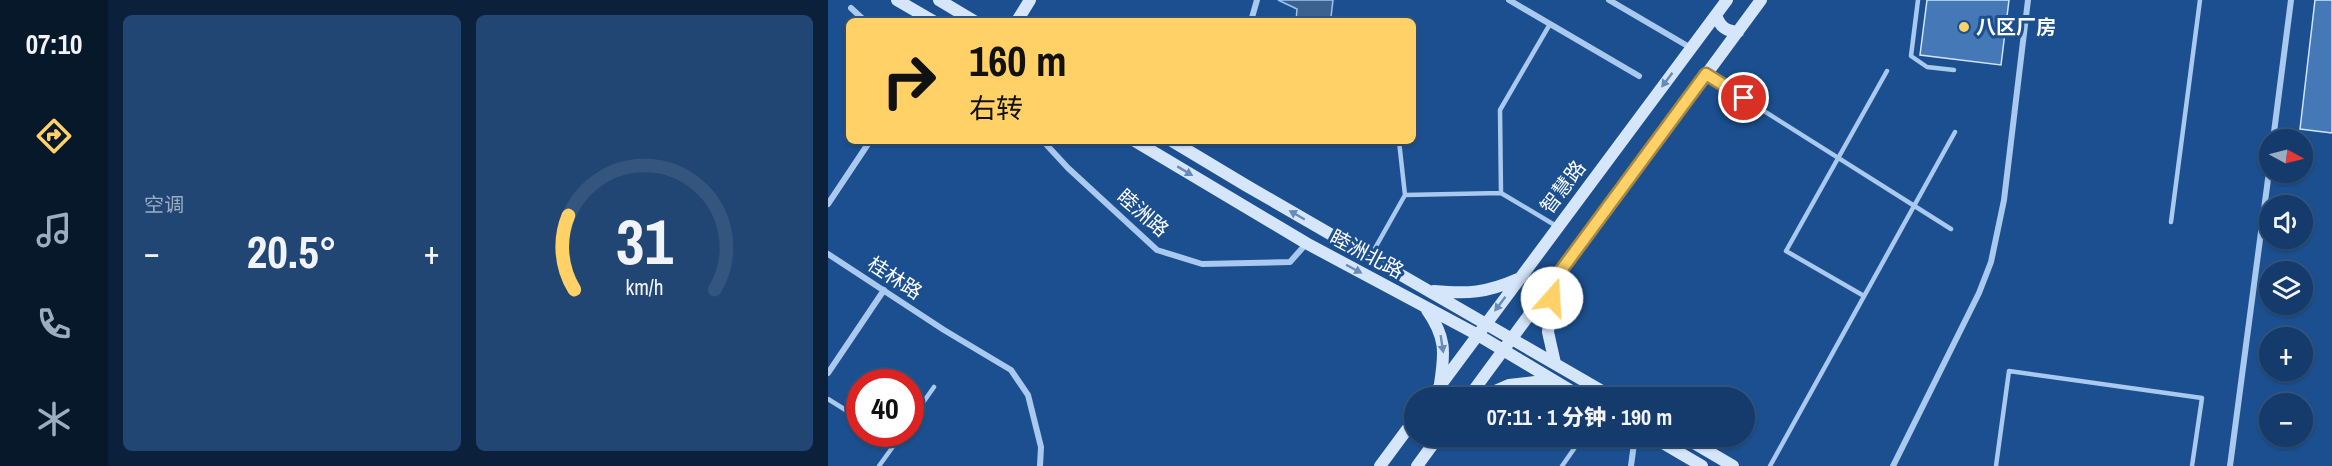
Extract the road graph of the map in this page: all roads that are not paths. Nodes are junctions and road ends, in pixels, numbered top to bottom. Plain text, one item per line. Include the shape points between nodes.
1 (897, 0) edge
2 (939, 0) edge
3 (1030, 0) edge
4 (1257, 0) edge
5 (1509, 0) edge
6 (1609, 0) edge
7 (1727, 0) edge
8 (1761, 0) edge
9 (1918, 0) edge
10 (2028, 0) edge
11 (2200, 0) edge
12 (2291, 0) edge
13 (851, 8) dead end
14 (1716, 15) junction
15 (862, 18) edge
16 (928, 18) edge
17 (969, 18) edge
18 (1019, 18) edge
19 (1252, 18) edge
20 (1550, 24) junction
21 (1738, 32) junction
22 (1691, 48) junction
23 (1954, 70) dead end
24 (1887, 71) dead end
25 (1706, 74) junction
26 (1639, 76) dead end
27 (2274, 129) edge
28 (1955, 132) dead end
29 (868, 144) edge
30 (1046, 144) edge
31 (1140, 144) edge
32 (1177, 144) edge
33 (1399, 144) edge
34 (1838, 158) junction
35 (2267, 183) edge
36 (1501, 194) junction
37 (1405, 195) junction
38 (828, 204) edge
39 (1914, 206) junction
40 (2171, 222) dead end
41 (1558, 226) junction
42 (1951, 229) dead end
43 (1306, 243) junction
44 (828, 254) edge
45 (1370, 257) junction
46 (1520, 278) junction
47 (1554, 280) junction
48 (884, 290) junction
49 (1428, 290) junction
50 (1864, 296) junction
51 (1425, 307) junction
52 (1486, 323) junction
53 (1478, 335) junction
54 (1512, 338) junction
55 (1502, 351) junction
56 (1555, 363) junction
57 (828, 373) edge
58 (1552, 380) junction
59 (1440, 386) joint
60 (934, 387) dead end
61 (1476, 387) edge
62 (1504, 387) edge
63 (1564, 387) edge
64 (1595, 387) edge
65 (828, 399) edge
66 (924, 401) edge
67 (846, 410) edge
68 (1404, 434) edge
69 (892, 447) edge
70 (1431, 447) edge
71 (1575, 447) edge
72 (1634, 447) edge
73 (1670, 447) edge
74 (1701, 447) edge
75 (879, 466) edge
76 (1040, 466) edge
77 (1380, 466) edge
78 (1417, 466) edge
79 (1562, 466) edge
80 (1631, 466) edge
81 (1702, 466) edge
82 (1733, 466) edge
83 (1770, 466) edge
84 (1893, 466) edge
85 (1996, 466) edge
86 (2192, 466) edge
87 (2230, 466) edge

1 - 16 main road
2 - 17 main road
3 - 18 main road
4 - 19 street
5 - 20 street
6 - 22 street
7 - 14 main road, 智慧路
8 - 21 main road
9 - 23 lane via 1911,56 1927,67
10 - 84 street via 2004,200 1991,262
11 - 40 lane
12 - 27 street
13 - 15 street
14 - 21 main road via 1728,31
14 - 22 main road, 智慧路
20 - 26 street
20 - 36 lane via 1500,110
21 - 25 main road
22 -> 41 main road, 智慧路
24 - 34 lane
25 - 34 lane
25 - 47 main road
28 - 39 lane
29 - 38 street
30 - 43 street, 睦洲路 via 1157,250 1202,264 1290,262
31 -> 43 main road, 睦洲北路
45 -> 32 main road, 睦洲北路
33 - 37 lane
34 - 39 lane
34 - 50 lane via 1786,251
35 - 87 street
36 - 37 lane
36 - 41 lane
37 - 45 lane
39 - 42 lane
39 - 50 lane
41 - 46 main road, 智慧路
43 -> 51 main road, 睦洲北路
44 - 48 street, 桂林路
45 - 49 main road, 睦洲北路
46 - 49 main road via 1479,293
46 -> 52 main road, 智慧路
47 - 54 main road
47 - 56 main road via 1548,332
48 - 57 street
48 - 76 street, 桂林路 via 1011,370 1028,395 1041,447
49 - 52 main road, 睦洲北路
50 - 83 lane
51 - 53 main road, 睦洲北路
51 -> 59 main road via 1444,341
52 - 53 main road, 智慧路
52 - 54 main road, 睦洲北路
53 - 55 main road, 睦洲北路
53 - 59 main road, 智慧路
54 - 55 main road
54 - 56 main road, 睦洲北路
55 - 58 main road, 睦洲北路
55 - 61 main road
56 - 64 main road, 睦洲北路
58 - 62 main road
58 - 63 main road, 睦洲北路
60 - 66 lane
65 - 67 lane
68 - 77 main road
69 - 75 lane
70 - 78 main road
71 - 79 lane
72 - 80 street
73 - 81 main road
74 - 82 main road
85 - 86 lane via 2008,371 2202,398

